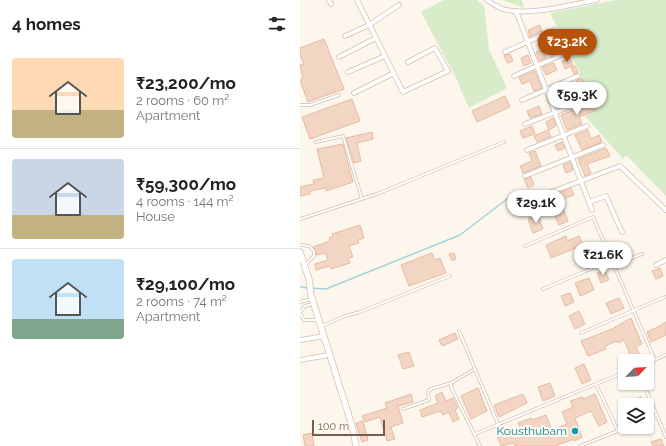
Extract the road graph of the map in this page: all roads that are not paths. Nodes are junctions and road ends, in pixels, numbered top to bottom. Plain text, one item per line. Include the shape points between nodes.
1 (356, 0) edge
2 (487, 0) edge
3 (597, 0) edge
4 (399, 5) dead end
5 (516, 11) junction
6 (369, 25) junction
7 (554, 30) dead end
8 (346, 36) dead end
9 (376, 38) junction
10 (527, 42) junction
11 (505, 52) dead end
12 (566, 53) dead end
13 (385, 56) junction
14 (339, 57) dead end
15 (408, 62) dead end
16 (536, 65) junction
17 (348, 72) dead end
18 (394, 73) junction
19 (514, 76) dead end
20 (578, 76) dead end
21 (546, 90) junction
22 (354, 93) dead end
23 (338, 95) dead end
24 (522, 100) dead end
25 (588, 100) dead end
26 (300, 105) edge
27 (555, 114) junction
28 (525, 124) dead end
29 (587, 126) dead end
30 (563, 136) junction
31 (316, 142) dead end
32 (504, 142) dead end
33 (603, 145) dead end
34 (527, 150) dead end
35 (572, 158) junction
36 (525, 176) dead end
37 (580, 181) junction
38 (362, 199) junction
39 (589, 202) junction
40 (520, 204) dead end
41 (592, 210) dead end
42 (666, 210) edge
43 (300, 219) edge
44 (622, 232) dead end
45 (300, 245) edge
46 (525, 246) dead end
47 (300, 252) edge
48 (642, 254) dead end
49 (612, 260) junction
50 (666, 260) edge
51 (656, 264) dead end
52 (304, 265) junction
53 (614, 265) junction
54 (450, 276) dead end
55 (543, 289) dead end
56 (665, 297) edge
57 (312, 299) junction
58 (300, 302) edge
59 (633, 310) junction
60 (300, 313) edge
61 (319, 320) junction
62 (321, 327) junction
63 (459, 331) dead end
64 (581, 333) dead end
65 (324, 336) junction
66 (300, 340) edge
67 (329, 355) junction
68 (666, 355) edge
69 (300, 360) edge
70 (655, 360) joint
71 (475, 369) junction
72 (618, 375) edge
73 (451, 383) junction
74 (596, 384) junction
75 (646, 390) edge
76 (403, 409) dead end
77 (657, 415) junction
78 (654, 416) edge
79 (498, 424) junction
80 (618, 431) joint
81 (475, 434) junction
82 (666, 437) edge
83 (356, 446) edge
84 (480, 446) edge
85 (580, 446) edge

1 - 6 street
2 - 5 street via 500,8
3 - 5 street
4 - 6 street
5 - 10 street
6 - 8 street
6 - 9 street
7 - 10 street
9 - 13 street
9 - 14 street
10 - 11 street
10 - 16 street
12 - 16 street
13 - 17 street
13 - 18 street
15 - 18 street via 434,48 448,71 403,92
16 - 19 street
16 - 21 street
18 - 22 street
20 - 21 street
21 - 24 street
21 - 27 street
23 - 26 lane via 310,105
25 - 27 street
27 - 28 street
27 - 30 street
29 - 30 street
30 - 34 street
30 - 35 street
31 - 38 lane via 343,136
32 - 38 lane
33 - 35 street
35 - 36 street
35 - 37 street
37 - 39 street
37 - 40 street
37 - 42 street via 620,166
38 - 43 lane
39 - 41 street
39 - 44 street via 606,196
45 - 52 lane via 309,246 314,251 314,256
46 - 49 lane via 594,217
47 - 52 main road
48 - 53 lane
49 - 53 lane
49 - 55 lane
50 - 51 street
52 - 57 main road
53 - 59 lane
54 - 62 lane
56 - 59 lane
57 - 58 lane
57 - 60 lane
57 - 61 main road
59 - 64 lane
59 - 70 lane
60 - 61 lane via 304,320
61 - 62 main road
62 - 65 main road
63 - 71 lane
65 - 66 street
65 - 67 main road
67 - 69 street
67 - 83 main road
68 - 70 lane
71 - 73 lane
71 - 79 lane
72 - 74 lane
73 - 76 lane via 428,391 429,400
73 - 81 lane
74 - 79 lane
74 - 80 lane
75 - 77 lane
77 - 78 lane
77 - 82 lane
79 - 81 lane
80 - 85 lane
81 - 84 lane

